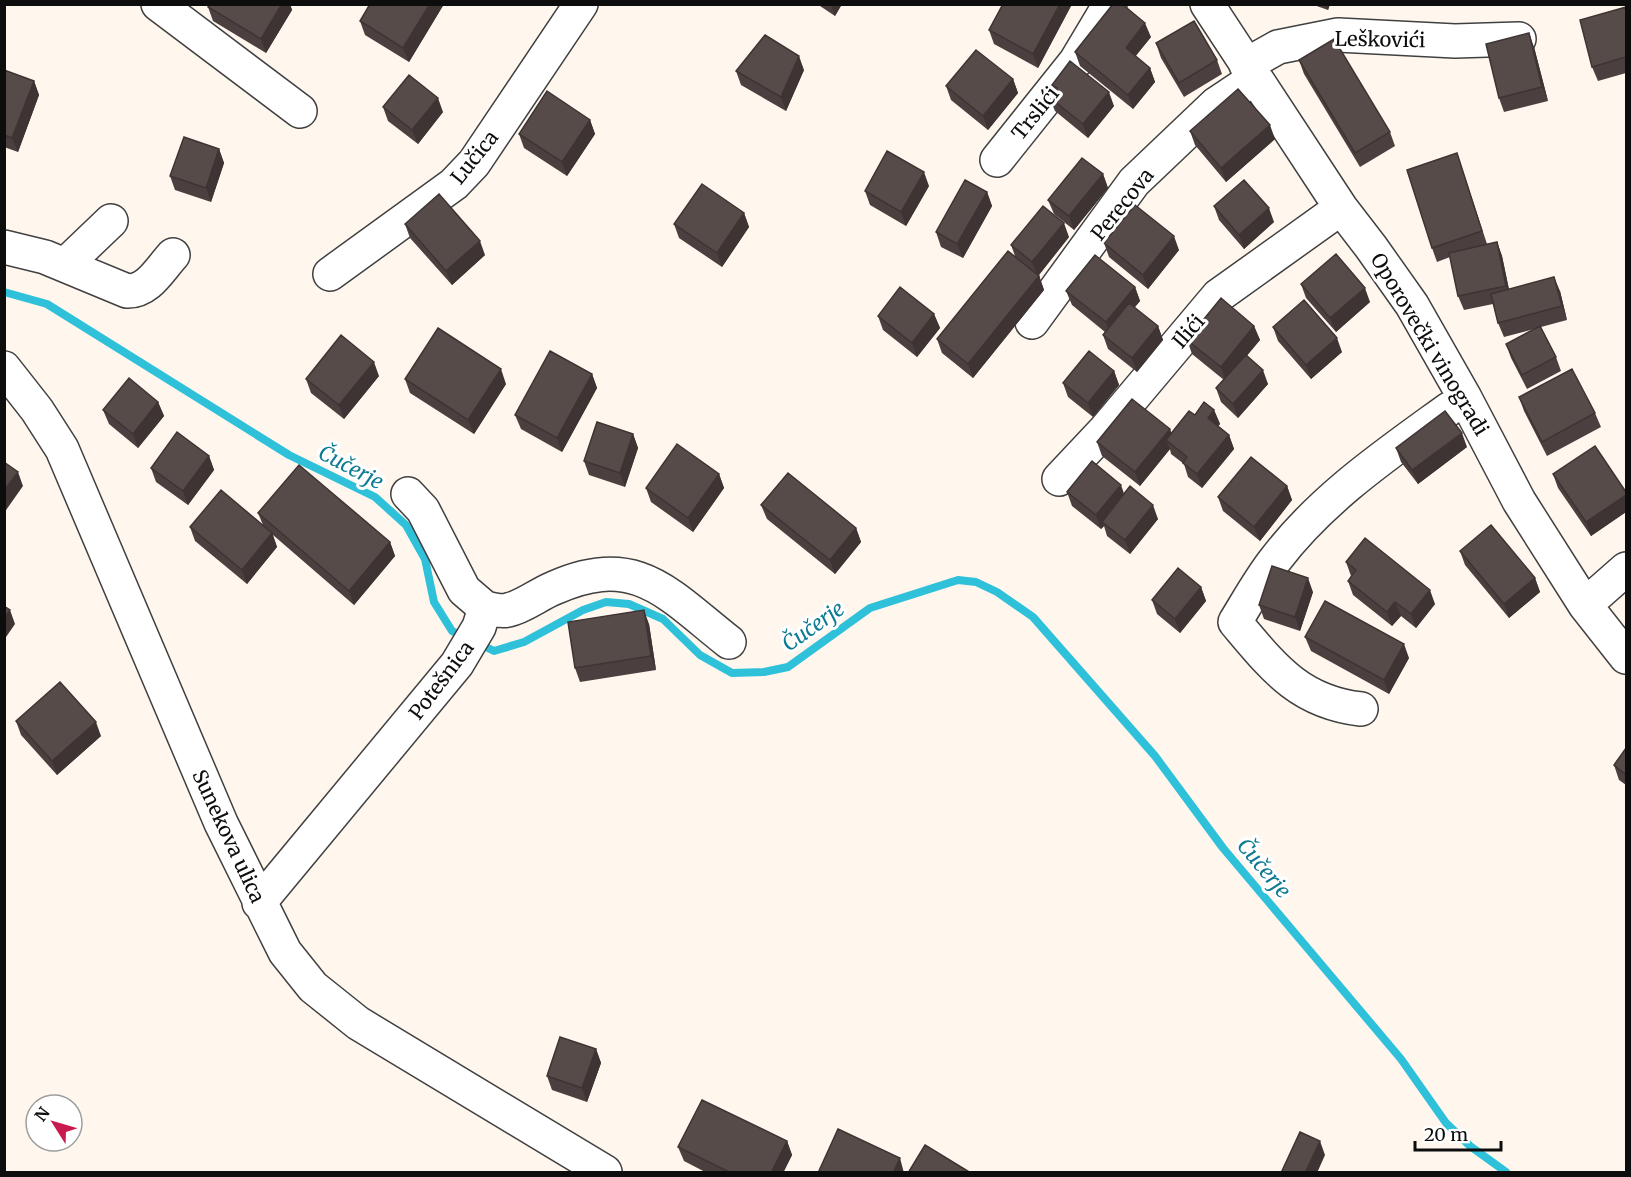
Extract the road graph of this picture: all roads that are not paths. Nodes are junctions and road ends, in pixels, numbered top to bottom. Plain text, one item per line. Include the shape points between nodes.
1 (158, 4) edge
2 (581, 4) edge
3 (1110, 4) edge
4 (1222, 11) edge
5 (1519, 39) edge
6 (1250, 71) junction
7 (300, 111) dead end
8 (997, 160) dead end
9 (1341, 208) junction
10 (111, 221) dead end
11 (4, 247) edge
12 (172, 255) dead end
13 (65, 265) junction
14 (330, 274) dead end
15 (1032, 322) dead end
16 (4, 368) edge
17 (1465, 398) junction
18 (1059, 479) dead end
19 (408, 494) dead end
20 (1626, 569) edge
21 (1585, 604) junction
22 (482, 617) junction
23 (729, 642) dead end
24 (1626, 657) edge
25 (1361, 709) dead end
26 (259, 903) junction
27 (605, 1173) edge

1 - 7 street
2 - 14 street, Lučica via 461,177
3 - 8 street, Trslići via 1076,61
4 - 6 street, Oporovečki vinogradi
5 - 6 street, Leškovići via 1455,41 1338,35 1278,47
6 - 9 street, Oporovečki vinogradi
6 - 15 street, Perecova via 1134,183
9 - 17 street, Oporovečki vinogradi via 1412,305
9 - 18 street, Ilići via 1218,296
10 - 13 street
11 - 13 street
12 - 13 street via 137,292
16 - 26 street, Sunekova ulica via 62,449 221,823
17 - 21 street, Oporovečki vinogradi via 1519,501
17 - 25 street via 1371,466 1303,528 1275,560 1235,622 1269,662 1300,689 1334,706
19 - 22 street via 423,510
20 - 21 street
21 - 24 street, Oporovečki vinogradi
22 - 23 street via 507,611 556,587 598,573 631,574 656,584
22 - 26 street, Potešnica via 457,664
26 - 27 street, Sunekova ulica via 285,952 313,987 358,1023

